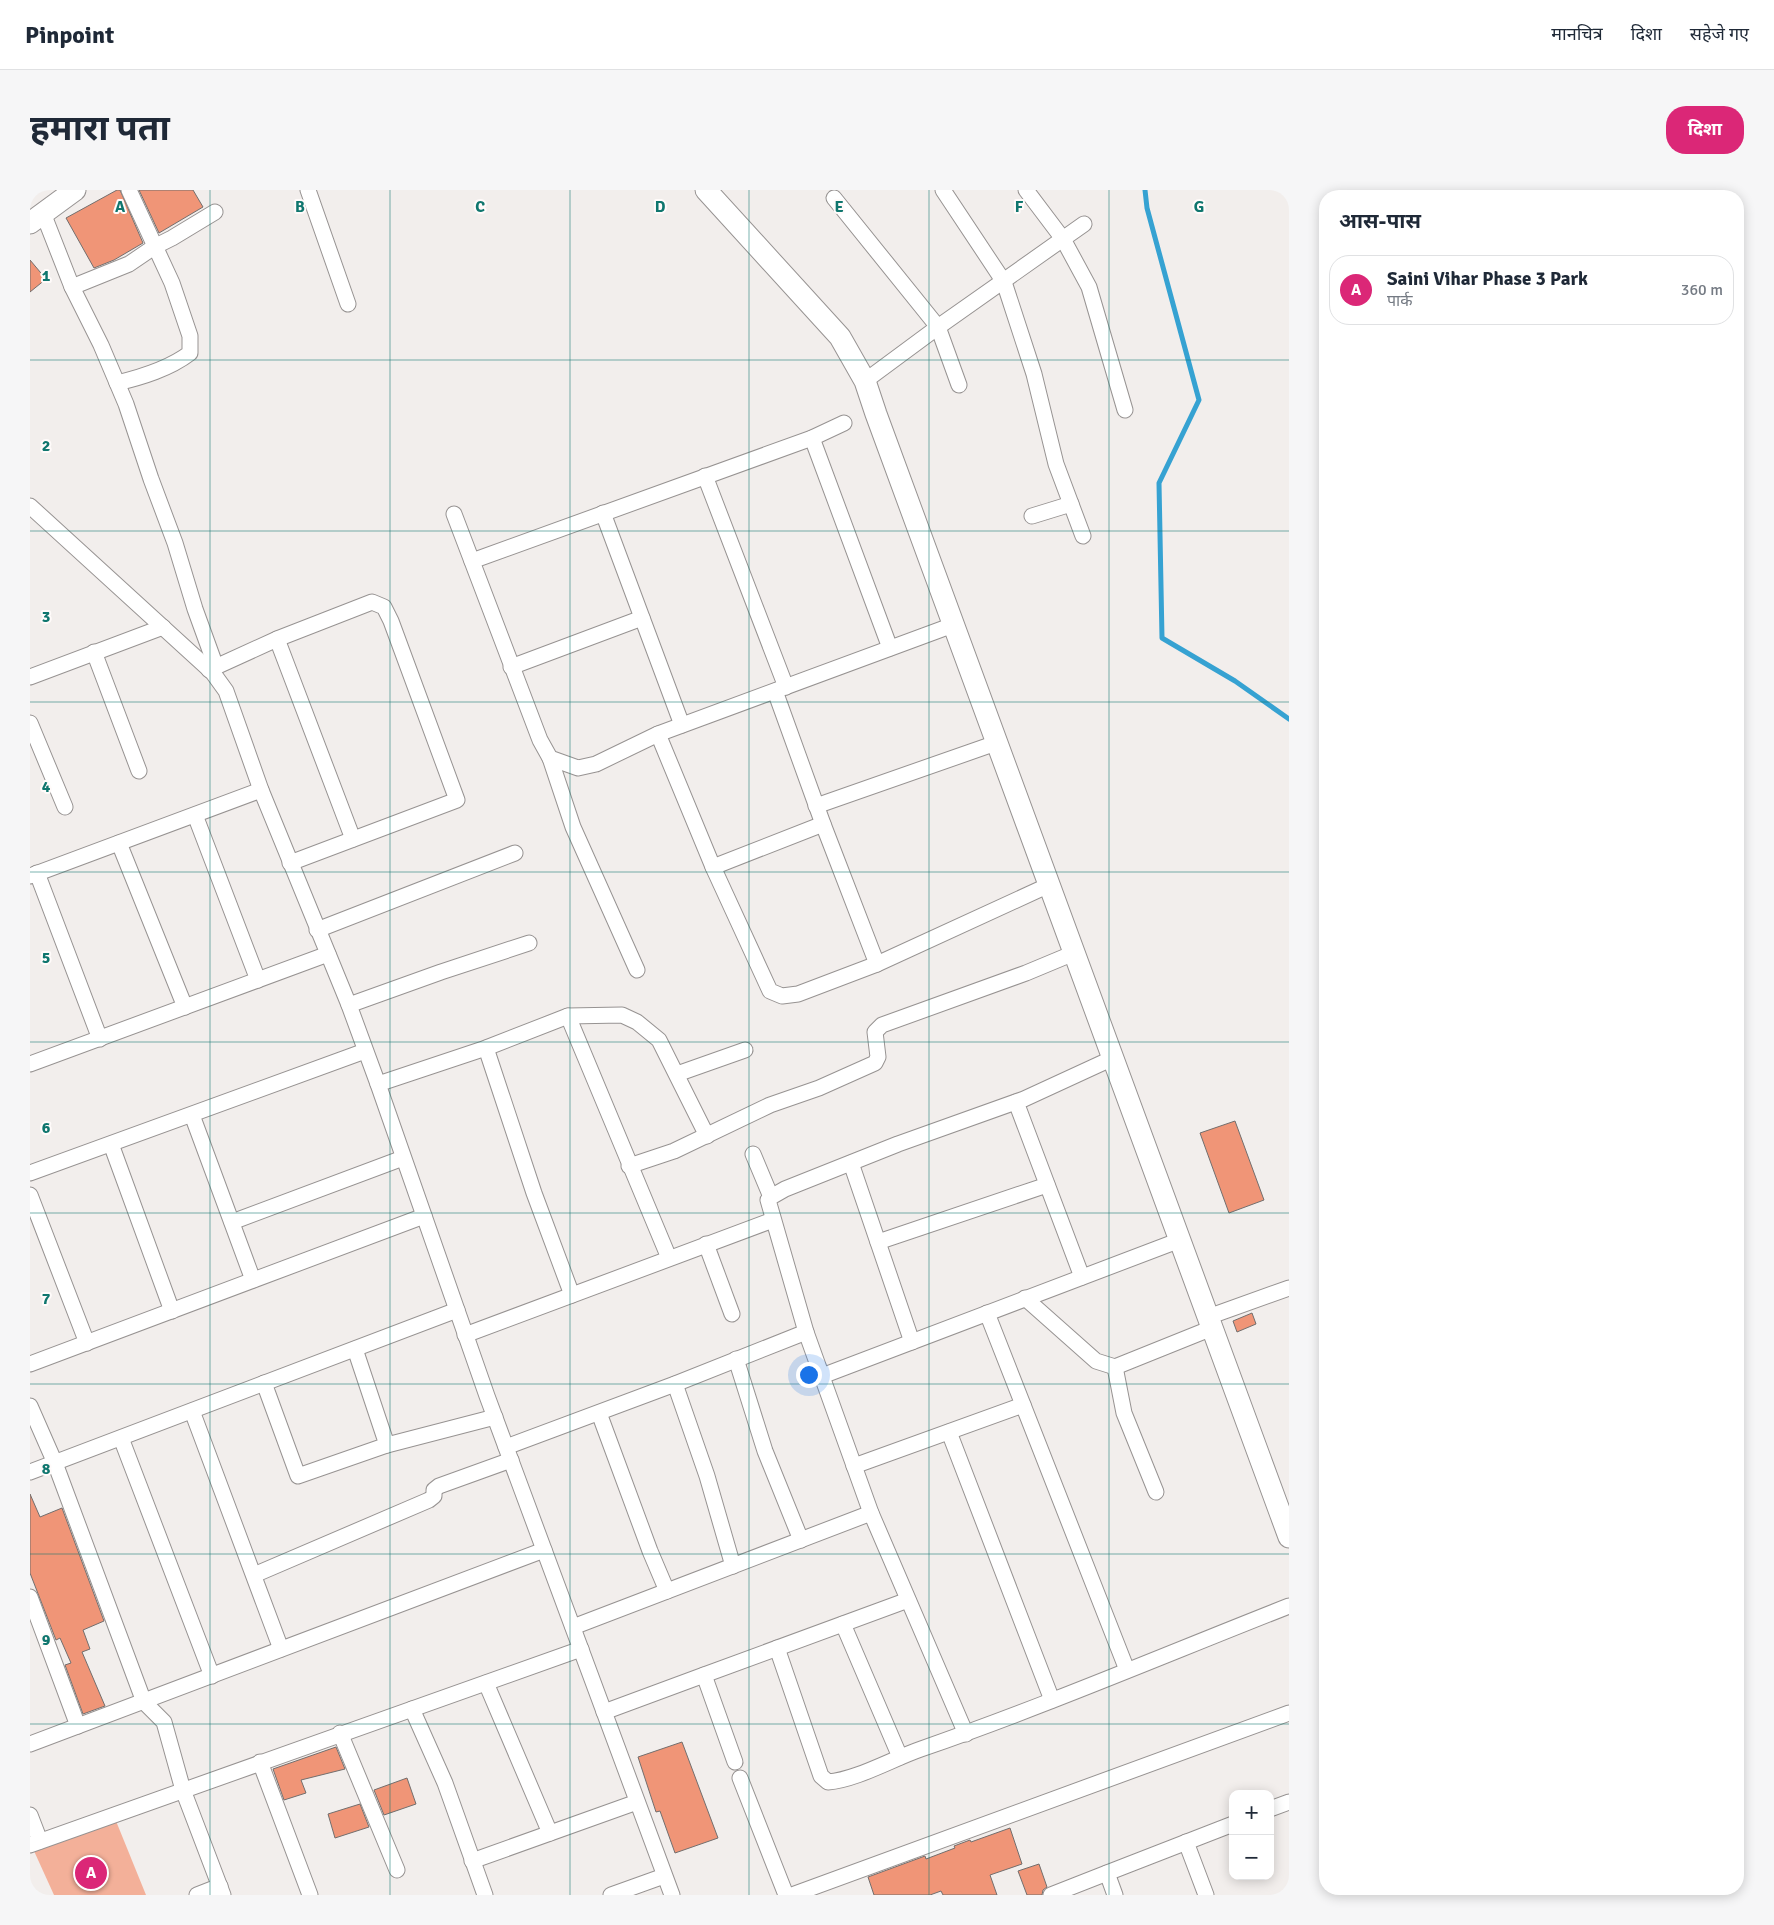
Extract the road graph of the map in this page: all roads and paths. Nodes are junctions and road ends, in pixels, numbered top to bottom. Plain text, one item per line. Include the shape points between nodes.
1 (75, 190) edge
2 (129, 190) edge
3 (308, 190) edge
4 (706, 190) edge
5 (943, 190) edge
6 (1026, 190) edge
7 (834, 198) dead end
8 (215, 212) dead end
9 (36, 218) edge
10 (1084, 224) dead end
11 (1063, 240) junction
12 (154, 247) junction
13 (1004, 282) junction
14 (72, 287) junction
15 (348, 304) dead end
16 (938, 327) junction
17 (866, 382) junction
18 (117, 383) junction
19 (959, 385) dead end
20 (1125, 410) dead end
21 (844, 423) dead end
22 (812, 438) junction
23 (704, 476) junction
24 (1071, 504) junction
25 (30, 506) edge
26 (603, 513) junction
27 (454, 514) dead end
28 (1032, 516) dead end
29 (1083, 536) dead end
30 (472, 561) junction
31 (642, 618) junction
32 (953, 625) junction
33 (163, 627) junction
34 (277, 640) junction
35 (890, 648) junction
36 (94, 652) junction
37 (511, 667) junction
38 (212, 668) junction
39 (30, 677) edge
40 (781, 689) junction
41 (30, 724) edge
42 (682, 725) junction
43 (658, 734) junction
44 (996, 742) junction
45 (550, 758) junction
46 (139, 772) dead end
47 (261, 790) junction
48 (816, 806) junction
49 (64, 807) dead end
50 (195, 815) junction
51 (823, 824) junction
52 (353, 839) junction
53 (119, 843) junction
54 (515, 853) dead end
55 (290, 863) junction
56 (713, 867) junction
57 (33, 875) edge
58 (1049, 885) junction
59 (317, 930) junction
60 (529, 943) dead end
61 (1074, 953) junction
62 (328, 954) junction
63 (876, 964) junction
64 (637, 970) dead end
65 (258, 980) junction
66 (349, 1005) junction
67 (185, 1007) junction
68 (568, 1016) junction
69 (100, 1039) junction
70 (486, 1048) junction
71 (745, 1050) dead end
72 (365, 1051) junction
73 (1112, 1058) junction
74 (30, 1064) edge
75 (677, 1074) junction
76 (378, 1084) junction
77 (1016, 1102) junction
78 (192, 1115) junction
79 (707, 1136) junction
80 (111, 1144) junction
81 (753, 1154) dead end
82 (403, 1158) junction
83 (851, 1163) junction
84 (629, 1166) junction
85 (30, 1173) edge
86 (1047, 1185) junction
87 (30, 1195) edge
88 (771, 1197) junction
89 (424, 1216) junction
90 (773, 1220) junction
91 (232, 1222) junction
92 (1180, 1240) junction
93 (878, 1242) junction
94 (706, 1244) junction
95 (669, 1258) junction
96 (1082, 1277) junction
97 (253, 1280) junction
98 (1289, 1288) edge
99 (572, 1295) junction
100 (1025, 1298) junction
101 (457, 1310) junction
102 (172, 1311) junction
103 (987, 1313) junction
104 (732, 1314) dead end
105 (1210, 1323) junction
106 (806, 1332) junction
107 (465, 1335) junction
108 (912, 1342) junction
109 (87, 1343) junction
110 (355, 1349) junction
111 (736, 1359) junction
112 (30, 1364) edge
113 (1115, 1367) junction
114 (822, 1376) junction
115 (264, 1383) junction
116 (675, 1384) junction
117 (1023, 1404) junction
118 (30, 1406) edge
119 (192, 1411) junction
120 (599, 1413) junction
121 (495, 1417) junction
122 (949, 1432) junction
123 (121, 1438) junction
124 (386, 1445) junction
125 (508, 1453) junction
126 (55, 1463) junction
127 (854, 1466) junction
128 (30, 1472) edge
129 (1156, 1492) dead end
130 (871, 1513) junction
131 (1285, 1513) edge
132 (1289, 1537) edge
133 (801, 1540) junction
134 (544, 1550) junction
135 (733, 1566) junction
136 (254, 1575) junction
137 (667, 1591) junction
138 (30, 1597) edge
139 (908, 1600) junction
140 (1289, 1606) edge
141 (843, 1624) junction
142 (573, 1627) junction
143 (777, 1648) junction
144 (281, 1649) junction
145 (581, 1649) junction
146 (1127, 1670) junction
147 (704, 1675) junction
148 (212, 1676) junction
149 (486, 1683) junction
150 (1052, 1700) junction
151 (144, 1702) junction
152 (412, 1709) junction
153 (604, 1712) junction
154 (1289, 1713) edge
155 (78, 1726) junction
156 (340, 1733) junction
157 (966, 1734) junction
158 (30, 1744) edge
159 (900, 1756) junction
160 (260, 1762) junction
161 (735, 1762) dead end
162 (740, 1778) dead end
163 (183, 1790) junction
164 (637, 1802) junction
165 (1289, 1802) edge
166 (1274, 1808) edge
167 (30, 1815) edge
168 (1229, 1826) edge
169 (550, 1833) junction
170 (1186, 1842) junction
171 (35, 1843) edge
172 (472, 1860) junction
173 (397, 1870) dead end
174 (1107, 1873) junction
175 (664, 1876) junction
176 (221, 1891) edge
177 (481, 1894) edge
178 (197, 1895) edge
179 (310, 1895) edge
180 (611, 1895) edge
181 (672, 1895) edge
182 (786, 1895) edge
183 (792, 1895) edge
184 (1051, 1895) edge
185 (1115, 1895) edge
186 (1206, 1895) edge

1 - 9 street
2 - 12 street
3 - 15 street
4 - 17 street via 840,338
5 - 13 street
6 - 11 street
7 - 16 street
8 - 12 street
9 - 14 street
10 - 11 street
11 - 13 street
11 - 20 street via 1089,287
12 - 14 street via 129,264
12 - 18 street via 172,283 187,327 190,353 145,376
13 - 16 street
13 - 24 street via 1034,374 1056,464
14 - 18 street
16 - 17 street
16 - 19 street
17 - 32 street
18 - 38 street via 175,543
21 - 22 street
22 - 23 street
22 - 35 street
23 - 26 street
23 - 40 street
24 - 28 street
24 - 29 street
25 - 33 street
26 - 30 street
26 - 31 street
27 - 30 street
30 - 37 street
31 - 37 street
31 - 42 street
32 - 35 street
32 - 44 street
33 - 36 street
33 - 38 street
34 - 38 street
34 - 52 street
34 - 52 street via 372,602 384,608 391,621 457,800
35 - 40 street
36 - 39 street
36 - 46 street
37 - 45 street
38 - 47 street via 226,691
40 - 42 street
40 - 48 street
41 - 49 street
42 - 43 street
43 - 45 street via 596,764 578,768
43 - 56 street
44 - 48 street
44 - 58 street
45 - 64 street via 574,827
47 - 50 street
47 - 55 street
48 - 51 street
50 - 53 street
50 - 65 street
51 - 56 street
51 - 63 street
52 - 55 street
53 - 57 street
53 - 67 street
54 - 59 street
55 - 59 street
56 - 63 street via 770,991 782,996 798,994
57 - 69 street
58 - 61 street
58 - 63 street
59 - 62 street
60 - 66 street
61 - 73 street
61 - 79 street via 882,1025 875,1032 878,1057 875,1063 770,1105
62 - 65 street
62 - 66 street
65 - 67 street
66 - 72 street
67 - 69 street
68 - 70 street
68 - 75 street via 622,1015 637,1022 659,1040
68 - 84 street
69 - 74 street
70 - 76 street
70 - 99 street
71 - 75 street
72 - 76 street
72 - 78 street
73 - 77 street
73 - 92 street
75 - 79 street
76 - 82 street
77 - 83 street
77 - 86 street
78 - 80 street
78 - 91 street
79 - 84 street
80 - 85 street
80 - 102 street
81 - 88 street
82 - 89 street
82 - 91 street
83 - 88 street
83 - 93 street
84 - 95 street
86 - 93 street
86 - 96 street
87 - 109 street
88 - 90 street via 768,1203
89 - 97 street
89 - 101 street
90 - 94 street
90 - 106 street
91 - 97 street
92 - 96 street
92 - 105 street
93 - 108 street
94 - 95 street
94 - 104 street
95 - 99 street
96 - 100 street
97 - 102 street
98 - 105 street
99 - 107 street
100 - 103 street
100 - 113 street via 1096,1361
101 - 107 street
101 - 110 street
102 - 109 street
103 - 108 street
103 - 117 street
105 - 113 street
105 - 131 street
106 - 111 street
106 - 114 street
107 - 121 street
108 - 114 street
109 - 112 street
110 - 115 street
110 - 124 street
111 - 116 street
111 - 133 street via 765,1451
113 - 129 street via 1124,1413
114 - 127 street
115 - 119 street
115 - 124 street via 298,1476
116 - 120 street
116 - 135 street via 707,1476
117 - 122 street
117 - 146 street
118 - 126 street
119 - 123 street
119 - 136 street
120 - 125 street
120 - 137 street
121 - 124 street
121 - 125 street
122 - 127 street
122 - 150 street
123 - 126 street
123 - 148 street
125 - 134 street
125 - 136 street via 439,1486 429,1500
126 - 128 street
126 - 151 street
127 - 130 street
130 - 133 street
130 - 139 street
131 - 132 street
133 - 135 street
134 - 142 street
134 - 144 street
135 - 137 street
136 - 144 street
137 - 142 street
138 - 155 street
139 - 141 street
139 - 157 street
140 - 146 street
141 - 143 street
141 - 159 street
142 - 145 street
143 - 147 street
143 - 159 street via 821,1776 828,1782 841,1781
144 - 148 street
145 - 149 street
145 - 153 street
146 - 150 street
147 - 153 street
147 - 161 street
148 - 151 street
149 - 152 street
149 - 169 street
150 - 157 street
151 - 155 street
151 - 163 street via 164,1722
152 - 156 street
152 - 172 street via 445,1783
153 - 164 street
154 - 183 street
155 - 158 street
156 - 160 street
156 - 173 street
157 - 159 street
160 - 163 street
160 - 179 street
162 - 182 street
163 - 171 street
163 - 176 street
164 - 169 street
164 - 175 street
165 - 166 street
167 - 171 street
168 - 170 street
169 - 172 street
170 - 174 street
170 - 186 street
172 - 177 street
174 - 184 street
174 - 185 street
175 - 180 street
175 - 181 street
176 - 178 street

